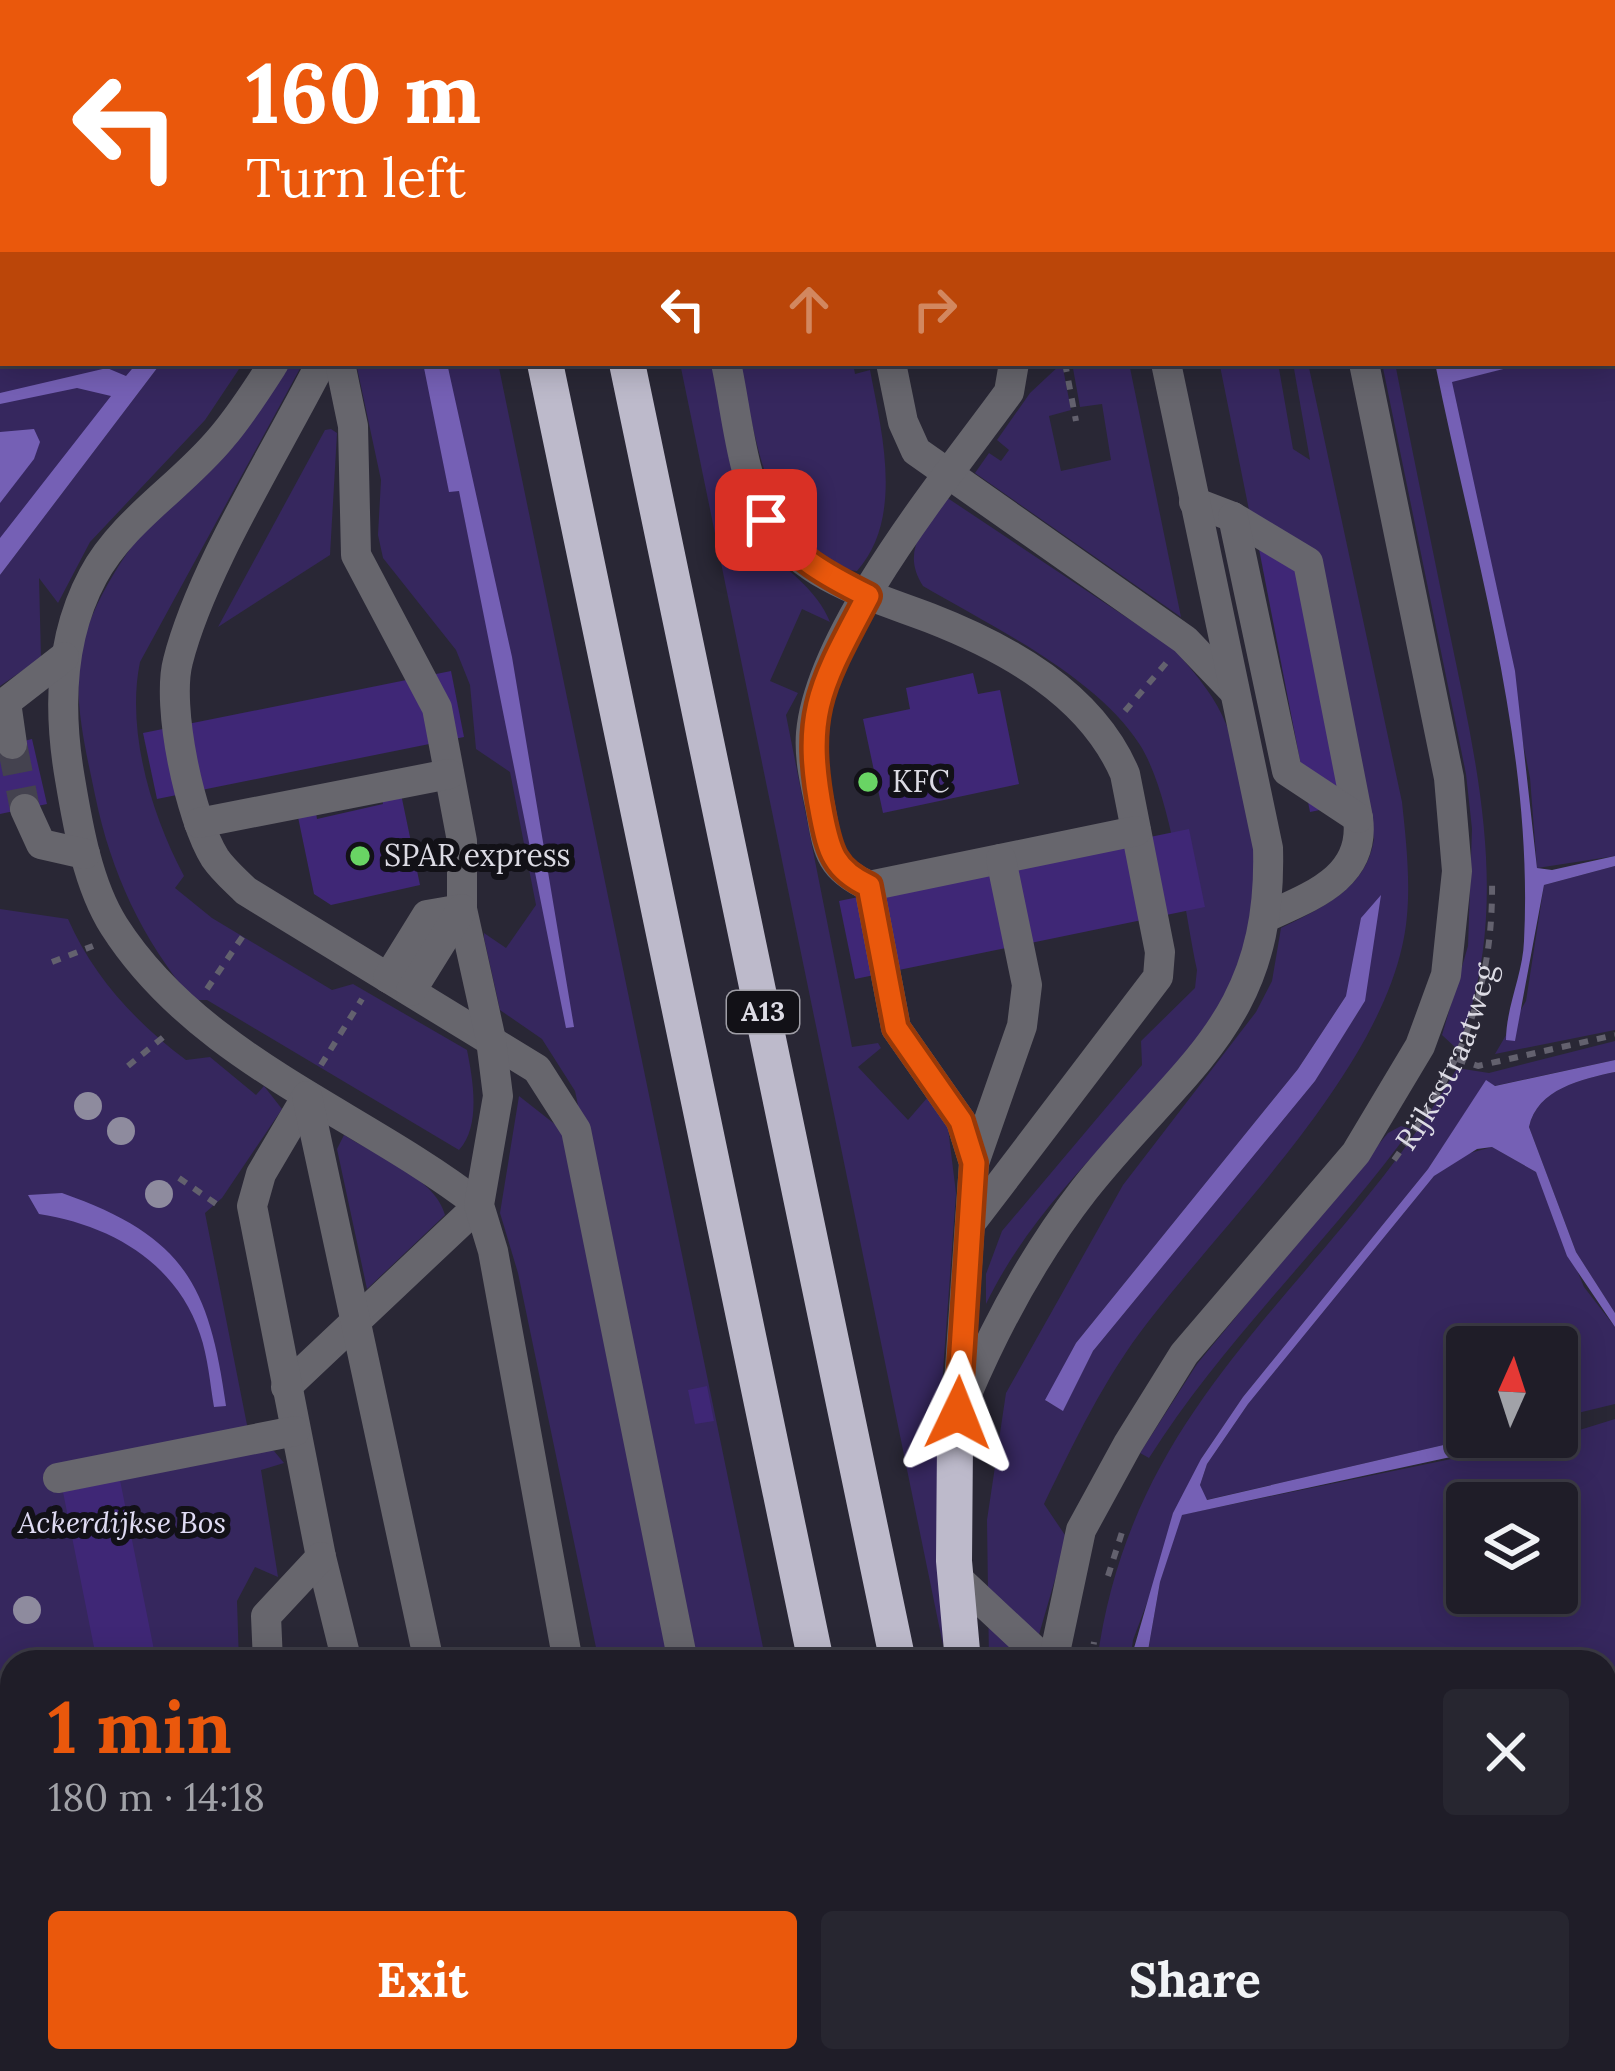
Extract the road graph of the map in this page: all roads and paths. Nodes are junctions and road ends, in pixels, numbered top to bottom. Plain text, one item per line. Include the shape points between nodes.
1 (272, 366) edge
2 (319, 366) edge
3 (341, 366) edge
4 (546, 366) edge
5 (628, 366) edge
6 (728, 366) edge
7 (892, 366) edge
8 (1020, 366) edge
9 (1066, 366) edge
10 (1167, 366) edge
11 (1365, 366) edge
12 (1076, 421) dead end
13 (948, 476) junction
14 (1194, 502) junction
15 (1233, 517) junction
16 (868, 596) junction
17 (1185, 640) junction
18 (64, 657) junction
19 (1232, 688) junction
20 (1103, 737) junction
21 (12, 744) dead end
22 (449, 774) junction
23 (25, 809) tunnel mouth
24 (1358, 818) junction
25 (199, 823) junction
26 (1136, 830) junction
27 (86, 854) junction
28 (1001, 859) junction
29 (1492, 867) dead end
30 (869, 886) junction
31 (462, 909) junction
32 (1266, 917) junction
33 (392, 980) junction
34 (1615, 1035) edge
35 (491, 1040) junction
36 (1420, 1046) junction
37 (1457, 1059) junction
38 (305, 1095) junction
39 (974, 1163) junction
40 (1381, 1177) dead end
41 (179, 1178) dead end
42 (479, 1204) junction
43 (252, 1206) junction
44 (973, 1220) junction
45 (359, 1322) junction
46 (286, 1387) junction
47 (957, 1427) junction
48 (295, 1431) junction
49 (58, 1478) dead end
50 (1131, 1506) dead end
51 (321, 1557) junction
52 (956, 1577) junction
53 (1106, 1585) dead end
54 (1095, 1636) dead end
55 (267, 1650) edge
56 (344, 1650) edge
57 (427, 1650) edge
58 (566, 1650) edge
59 (681, 1650) edge
60 (813, 1650) edge
61 (895, 1650) edge
62 (962, 1650) edge
63 (1037, 1650) edge
64 (1053, 1650) edge
65 (1093, 1650) edge

1 - 18 street via 222,438 117,541 76,613
2 - 25 street via 193,615 176,667 178,727
3 - 22 street via 353,426 356,555 437,709
4 - 60 highway, A13
5 - 61 highway, A13
6 - 16 street via 766,520 814,569
7 - 13 street via 916,451
8 - 13 street
9 - 12 path
10 - 14 street
11 - 36 street, Rijksstraatweg via 1456,830 1453,943
13 - 16 street
13 - 17 street
14 - 15 street
14 - 19 street
15 - 24 street via 1287,771
15 - 24 street via 1308,562
16 - 20 street via 1034,668
16 - 30 street via 817,701 811,758 828,850 842,874
17 - 19 street
17 - 20 path
18 - 21 street via 6,702
18 - 27 street via 64,744
19 - 32 street via 1268,848
20 - 26 street via 1125,774
22 - 25 street
22 - 31 street
23 - 27 street via 41,844
24 - 32 street via 1351,867
25 - 33 street via 216,859 247,891
26 - 28 street
26 - 44 street via 1158,977
27 - 38 street via 111,922 148,974 190,1015
28 - 30 street
28 - 39 street via 1027,986 1022,1026
29 - 37 path, Rijksstraatweg via 1483,993
30 - 39 street via 896,1028 961,1121
31 - 33 street
31 - 35 street
32 - 47 street via 1255,970 1231,1019 1050,1236 984,1353
33 - 35 street
33 - 38 path
34 - 37 path via 1478,1066
35 - 42 street via 497,1096
35 - 59 street via 537,1069 576,1130
36 - 37 path
36 - 64 street, Rijksstraatweg via 1356,1153 1221,1307 1146,1413 1081,1530
37 - 40 path, Rijksstraatweg
38 - 42 street
38 - 43 street
38 - 45 street
39 - 44 street
41 - 43 path via 221,1207
42 - 45 street
42 - 58 street
43 - 46 street
44 - 47 street
45 - 46 street
45 - 57 street
46 - 48 street
47 - 52 highway
48 - 49 street
48 - 51 street
50 - 53 path
51 - 55 street via 266,1616
51 - 56 street
52 - 62 highway
52 - 63 street
54 - 65 path

